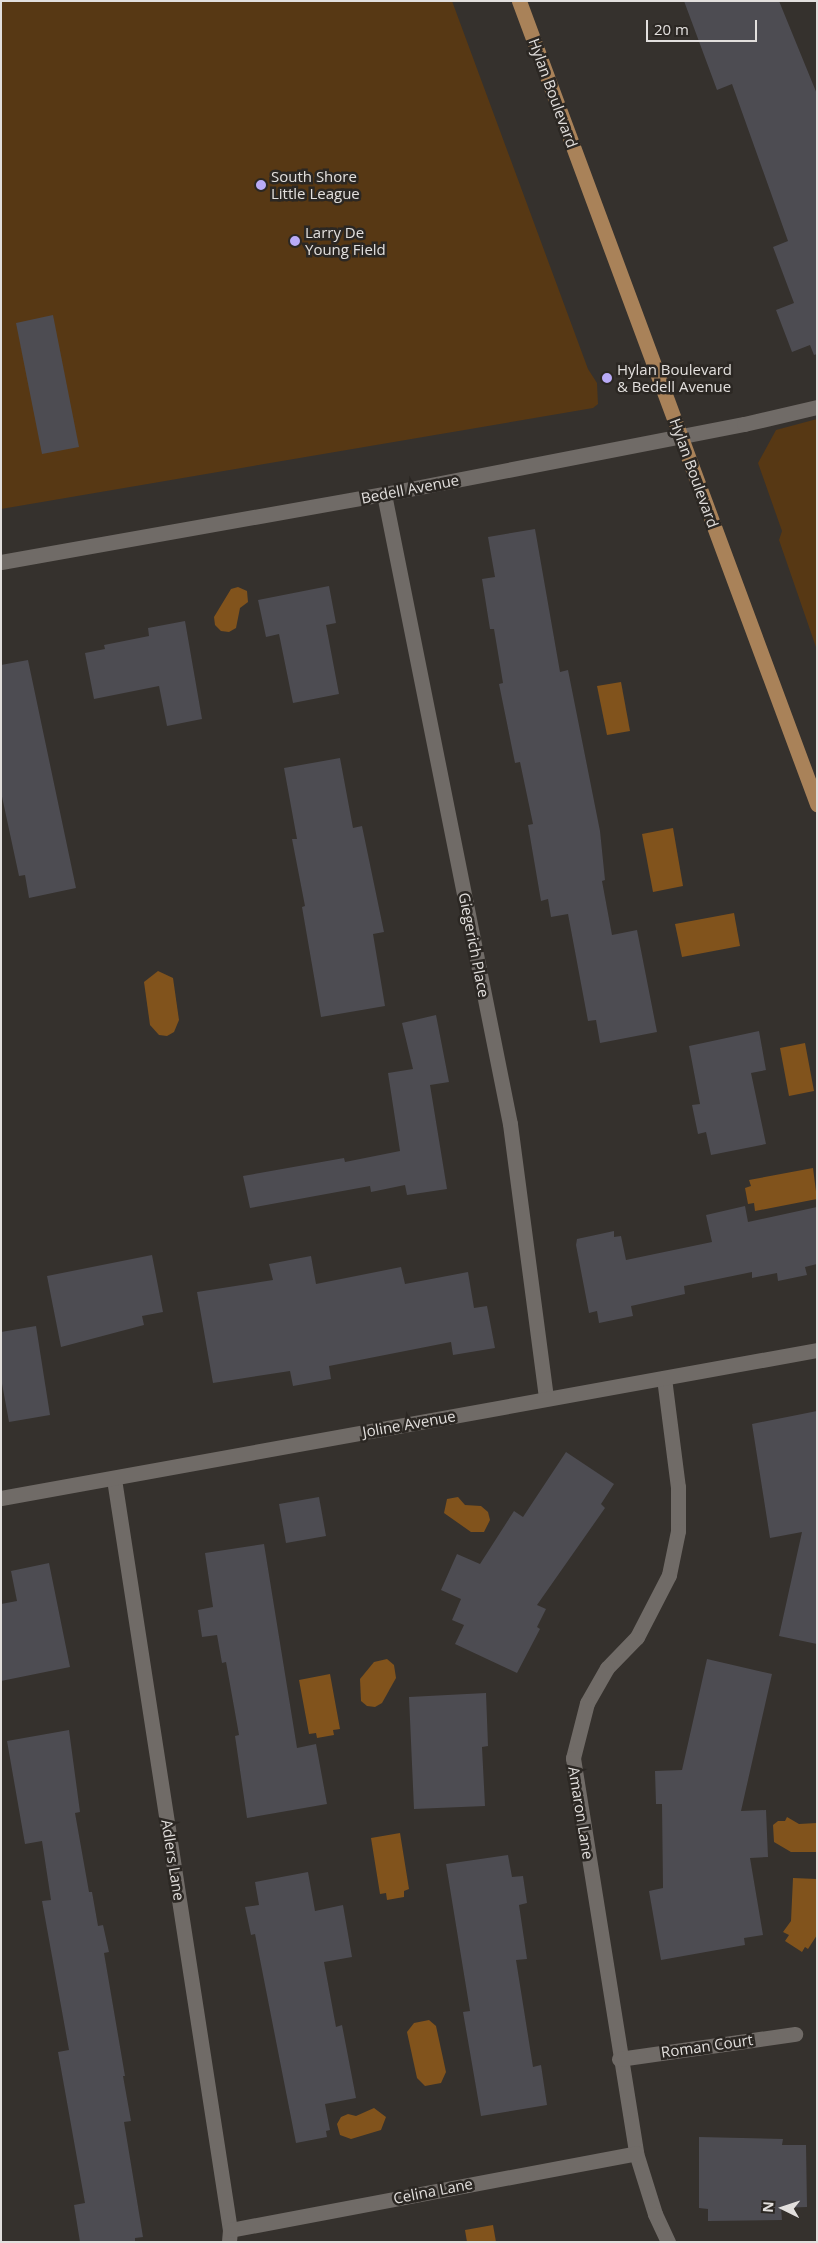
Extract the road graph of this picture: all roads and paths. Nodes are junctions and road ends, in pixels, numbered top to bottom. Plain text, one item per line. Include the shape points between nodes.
1 (519, 1) edge
2 (817, 407) edge
3 (680, 436) junction
4 (384, 494) junction
5 (1, 562) edge
6 (817, 804) edge
7 (817, 1350) edge
8 (664, 1378) junction
9 (546, 1398) junction
10 (114, 1479) junction
11 (1, 1498) edge
12 (796, 2034) dead end
13 (619, 2059) junction
14 (636, 2153) junction
15 (230, 2236) edge
16 (668, 2242) edge

1 - 3 main road, Hylan Boulevard
2 - 3 street, Bedell Avenue
3 - 4 street, Bedell Avenue
3 - 6 main road, Hylan Boulevard
4 - 5 street, Bedell Avenue
4 - 9 street, Giegerich Place via 510,1124
7 - 8 street, Joline Avenue
8 - 9 street, Joline Avenue
8 - 13 street, Amaron Lane via 678,1487 678,1531 669,1575 637,1637 607,1668 587,1703 573,1758
9 - 10 street, Joline Avenue
10 - 11 street, Joline Avenue
10 - 15 street, Adlers Lane
12 - 13 street, Roman Court
13 - 14 street, Amaron Lane
14 - 15 street, Celina Lane
14 - 16 street via 655,2214

